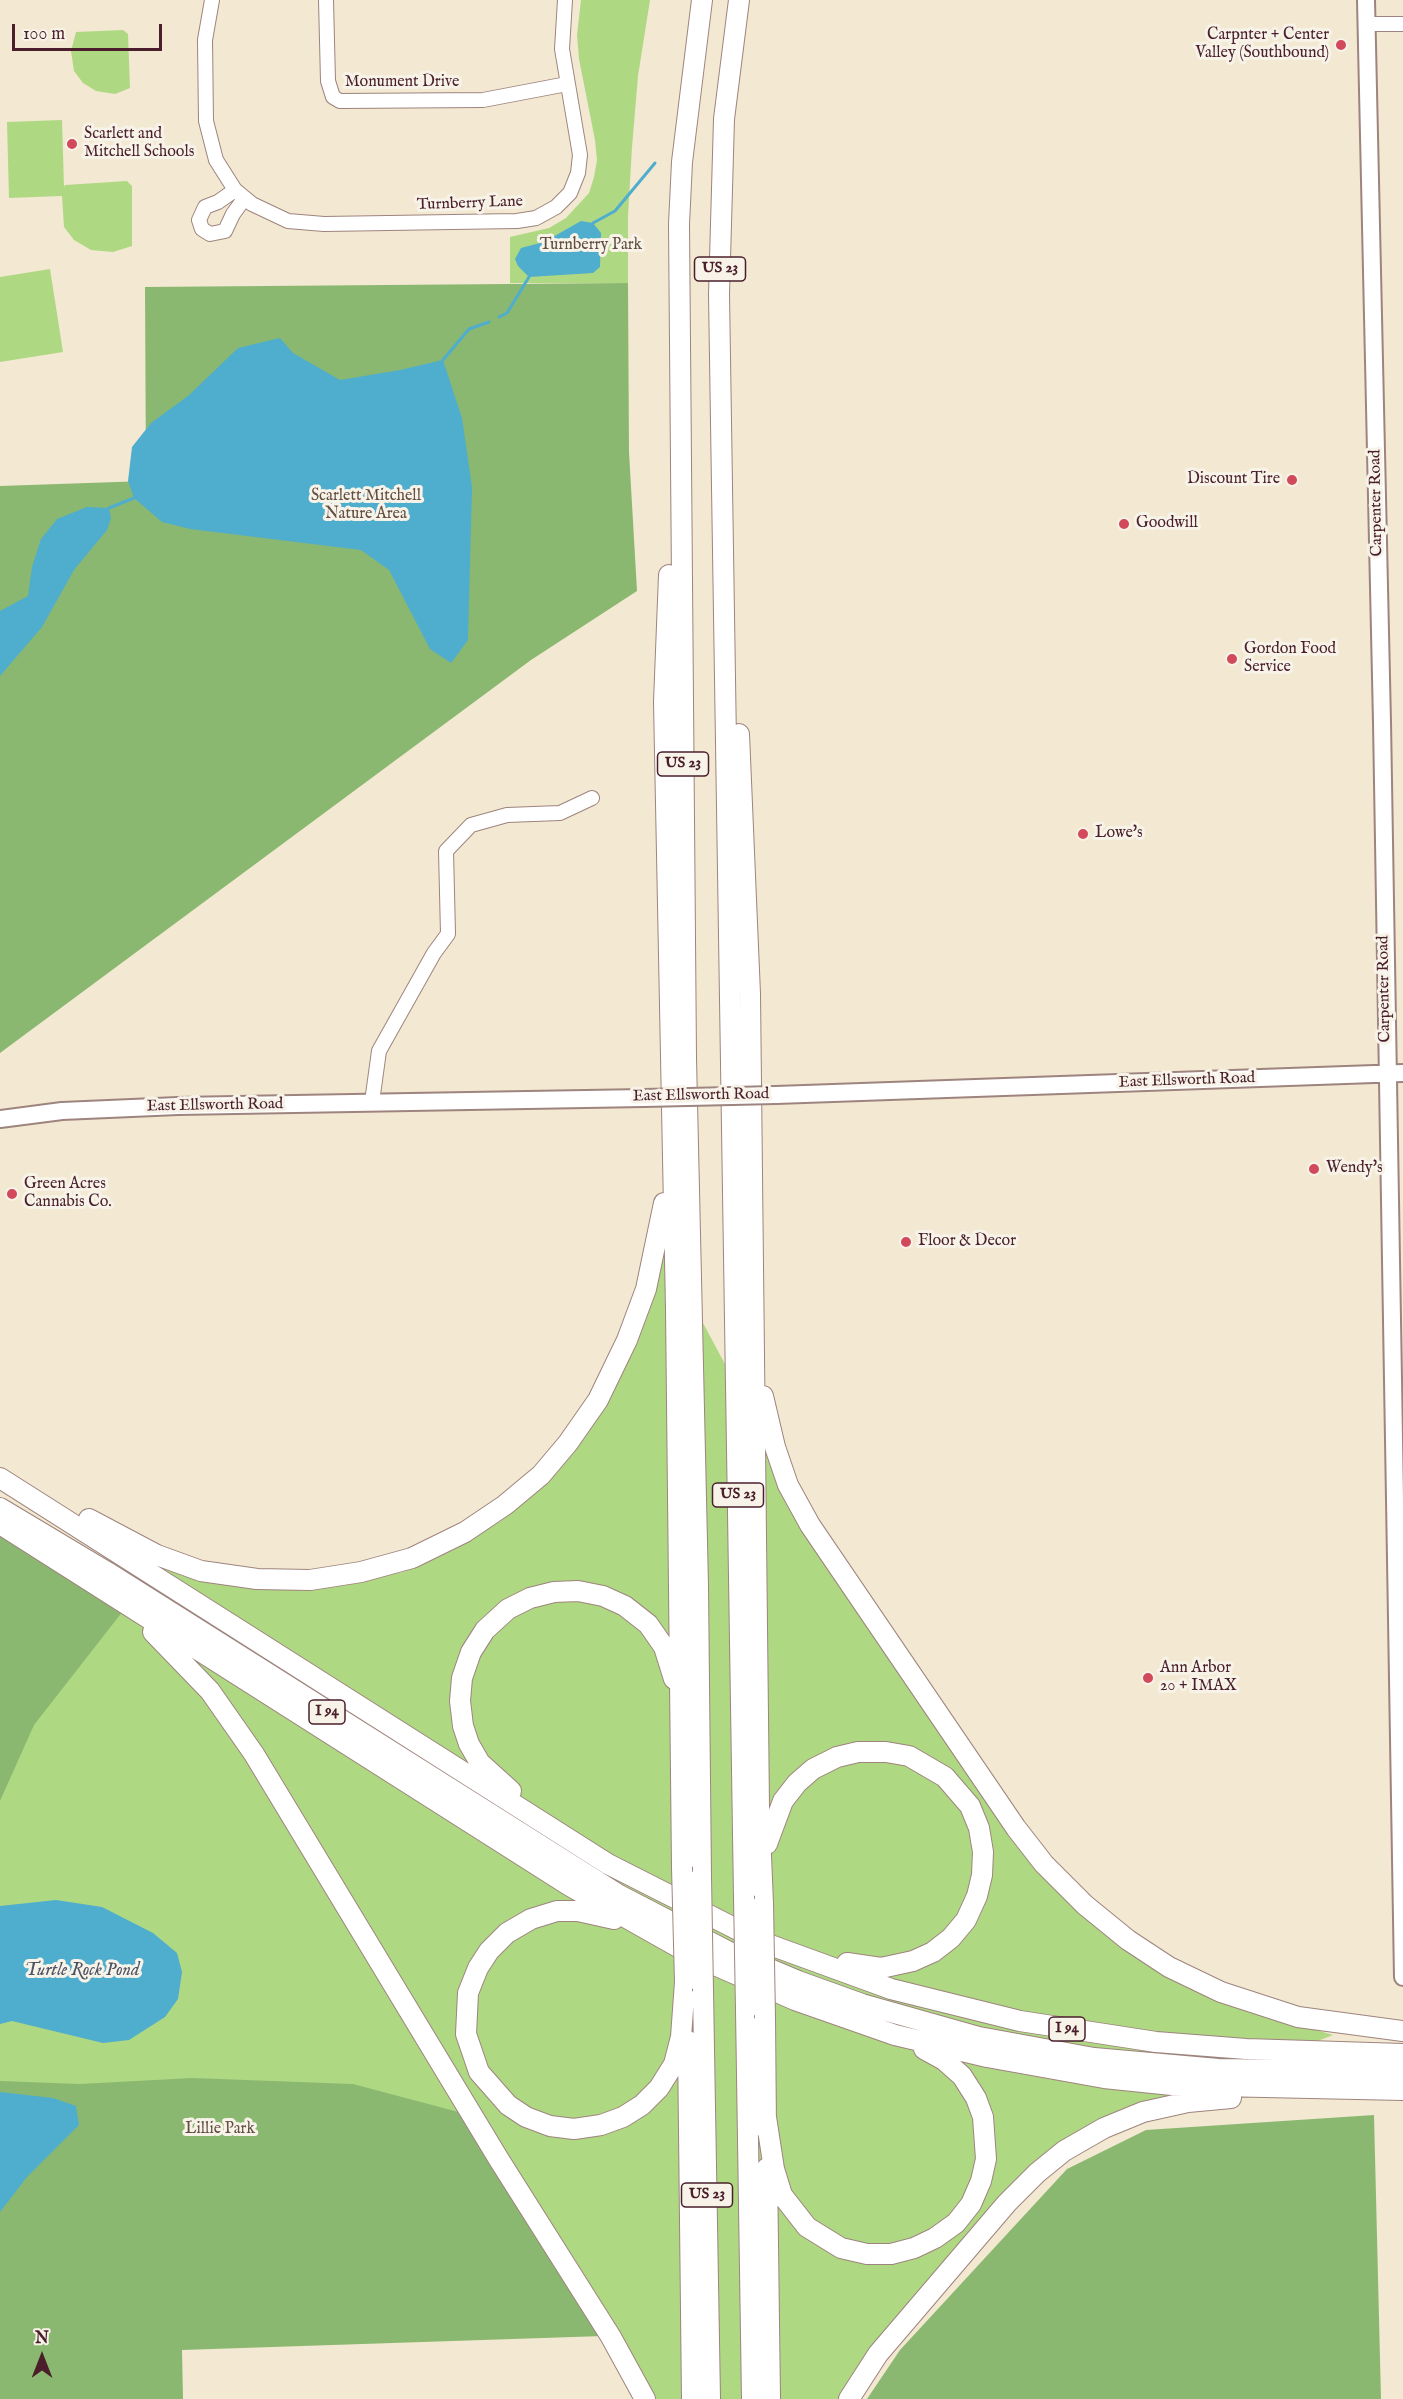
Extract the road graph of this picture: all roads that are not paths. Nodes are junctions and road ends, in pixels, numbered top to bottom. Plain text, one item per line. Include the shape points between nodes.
1 (212, 0) edge
2 (326, 0) edge
3 (565, 0) edge
4 (702, 0) edge
5 (739, 0) edge
6 (1366, 0) edge
7 (1366, 24) junction
8 (1403, 24) edge
9 (567, 84) junction
10 (680, 471) junction
11 (723, 538) junction
12 (592, 798) dead end
13 (1395, 1073) edge
14 (372, 1102) junction
15 (0, 1119) edge
16 (672, 1138) junction
17 (755, 1337) junction
18 (0, 1468) edge
19 (0, 1478) edge
20 (0, 1508) edge
21 (0, 1524) edge
22 (108, 1593) junction
23 (681, 1717) junction
24 (541, 1822) junction
25 (762, 1870) junction
26 (641, 1928) junction
27 (793, 1954) junction
28 (1403, 1976) edge
29 (685, 2002) junction
30 (1403, 2031) edge
31 (895, 2035) junction
32 (1403, 2054) edge
33 (1403, 2072) edge
34 (1345, 2089) junction
35 (1403, 2090) edge
36 (766, 2117) junction
37 (645, 2399) edge
38 (692, 2399) edge
39 (710, 2399) edge
40 (752, 2399) edge
41 (770, 2399) edge
42 (849, 2399) edge

1 - 9 street, Turnberry Lane via 205,39 206,121 216,160 240,195 265,212 306,224 536,218 570,193 578,173 580,155
2 - 9 street, Monument Drive via 328,81 333,97 340,101 483,100
3 - 9 street, Turnberry Lane via 562,48
4 - 10 highway, US 23 via 682,162 679,224
5 - 11 highway, US 23 via 724,119 721,213
6 - 7 main road, Carpenter Road
7 - 8 street
7 - 13 main road, Carpenter Road
10 - 16 highway via 671,533 664,702
10 - 39 highway, US 23, bridge via 686,1058
11 - 17 highway via 735,617 750,994
11 - 40 highway, US 23, bridge
12 - 14 street via 560,813 507,815 471,825 446,851 448,934 379,1051
13 - 14 main road, East Ellsworth Road, bridge via 776,1095
13 - 28 main road, Carpenter Road
14 - 15 main road, East Ellsworth Road via 62,1111
16 - 18 highway via 663,1214 646,1289 598,1400 541,1475 465,1532 412,1558 361,1572 310,1580 257,1579 201,1570 157,1555
16 - 23 highway
17 - 25 highway
17 - 30 highway via 765,1408 788,1485 810,1525 949,1731 1044,1864 1084,1905 1128,1941 1169,1967 1221,1992 1298,2017
19 - 24 highway, I 94
20 - 33 highway, I 94 via 619,1895 727,1951 798,1981 874,2008 979,2037 1094,2058 1218,2069
21 - 22 highway
22 - 26 highway
22 - 37 highway via 187,1665 254,1754 611,2337
23 - 24 highway via 664,1647 648,1624 625,1606 578,1591 530,1598 508,1609 485,1630 471,1653 462,1678 462,1726 480,1763
23 - 29 highway, bridge
24 - 27 highway, I 94 via 659,1892
25 - 27 highway via 773,1822 783,1801 813,1769 858,1752 898,1753 934,1769 965,1800 979,1828 983,1852 977,1896 966,1920 933,1952 903,1965 881,1968 813,1953
25 - 36 highway, bridge
26 - 29 highway via 602,1915 557,1911 531,1919 507,1933 483,1960 468,1993 466,2034 479,2072 508,2105 526,2117 574,2129 601,2125 642,2105 667,2076 678,2051
26 - 31 highway via 725,1971
27 - 32 highway, I 94 via 940,2003 1090,2033 1246,2049
29 - 38 highway
31 - 34 highway via 1104,2078 1172,2085
31 - 36 highway via 935,2054 962,2076 983,2117 986,2159 981,2181 971,2204 956,2223 935,2238 914,2248 867,2253 841,2248 807,2228 782,2195
34 - 35 highway
34 - 42 highway via 1298,2096 1188,2102 1143,2112 1064,2151 1007,2203 878,2354
36 - 41 highway

